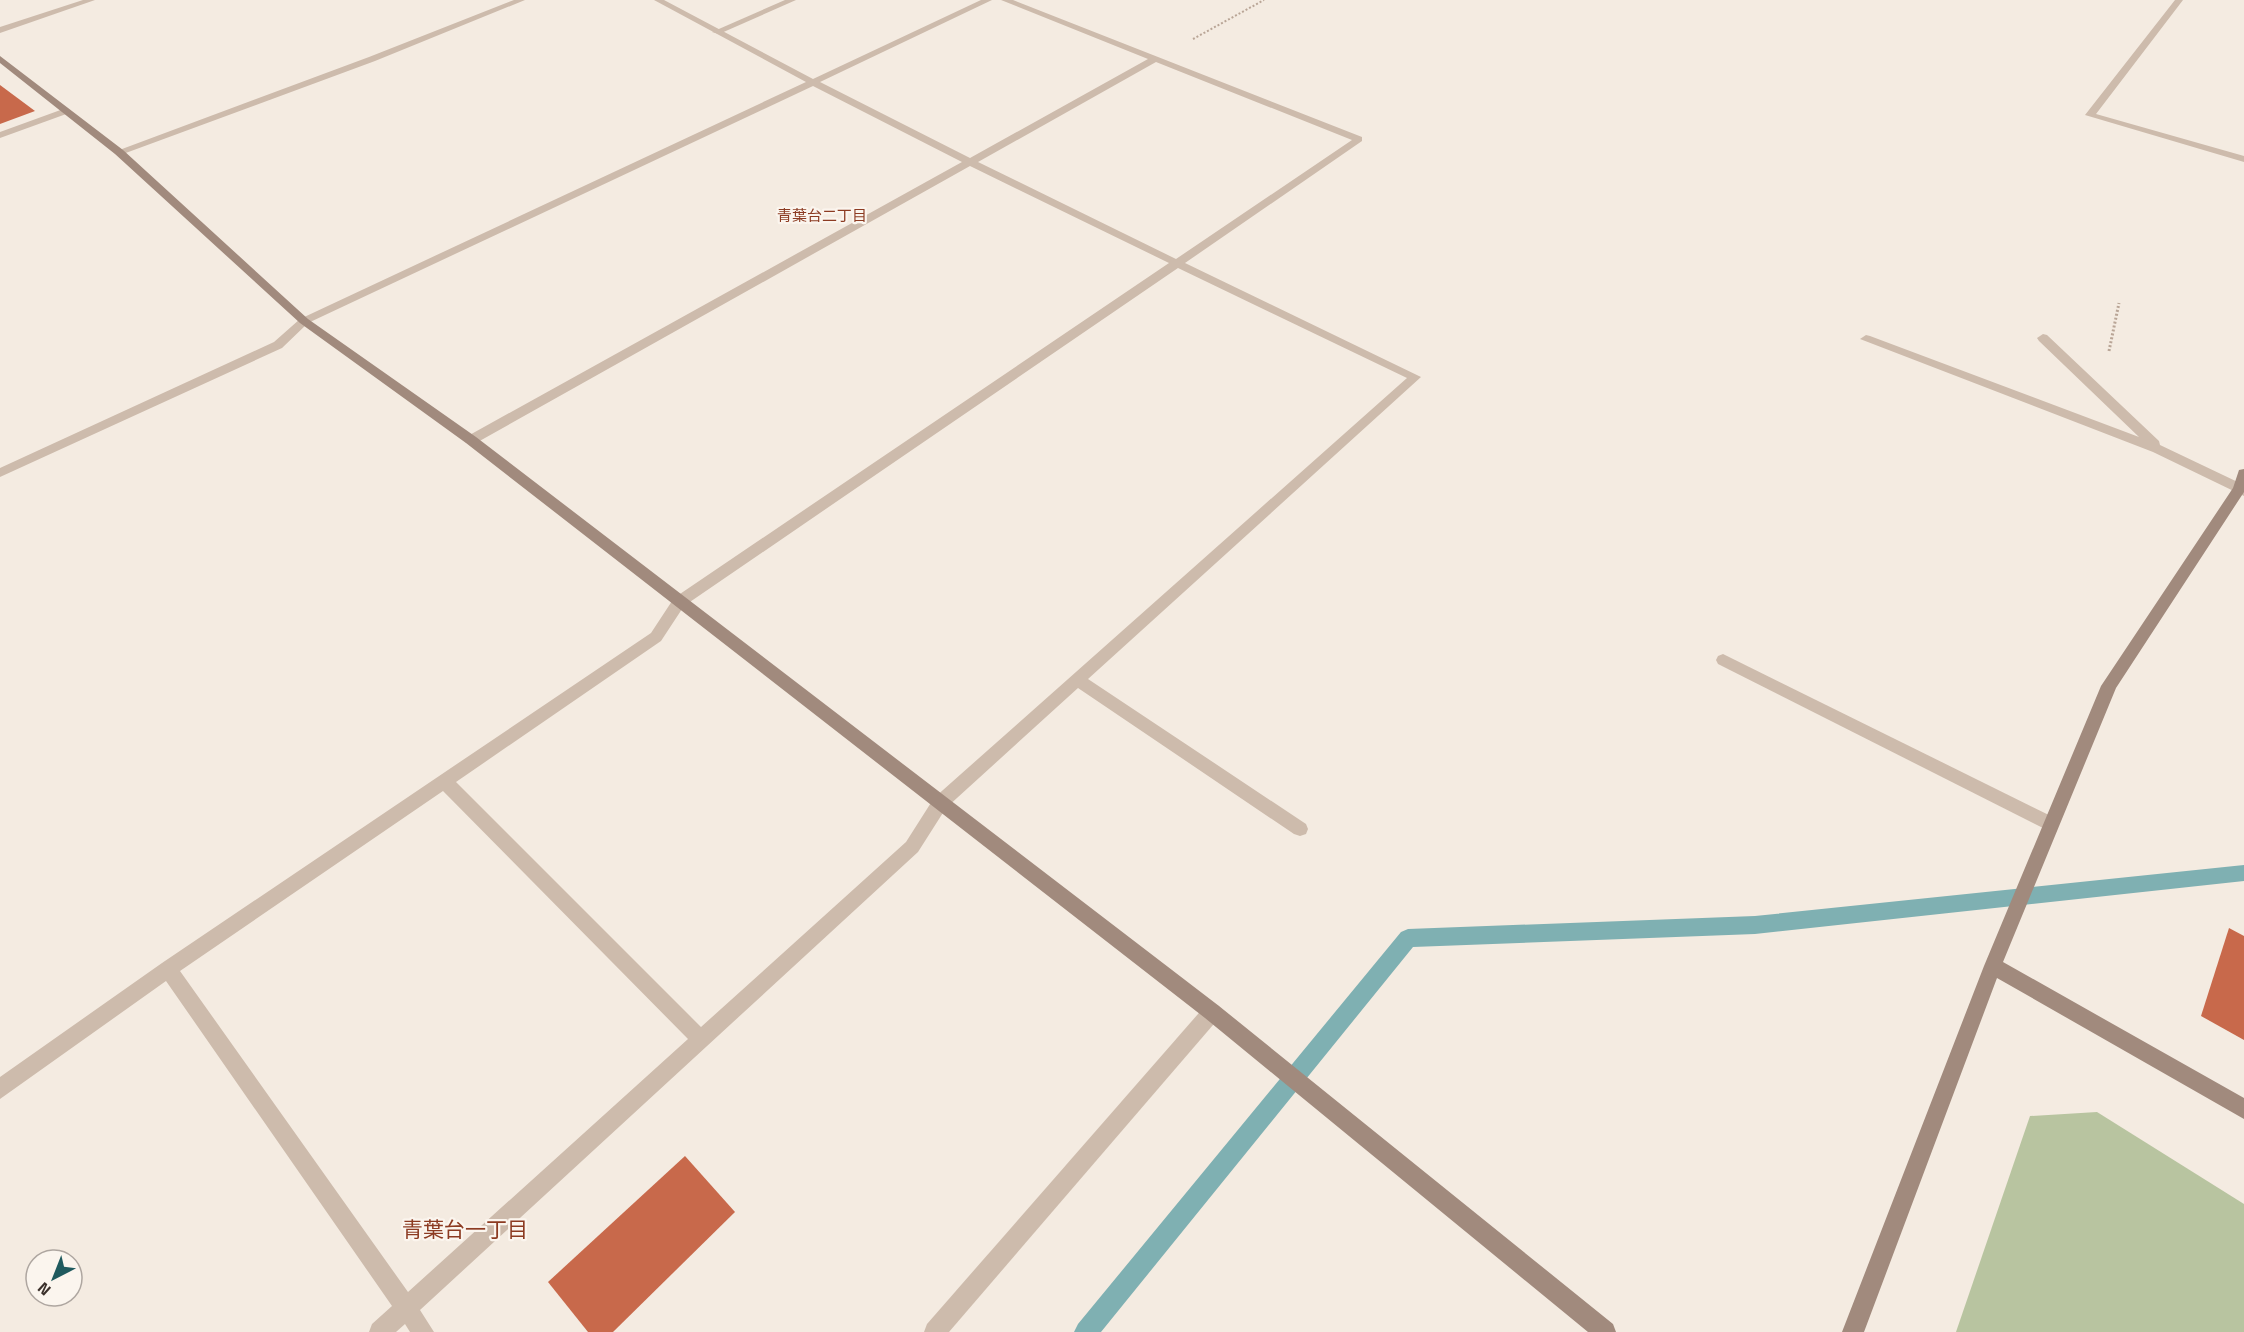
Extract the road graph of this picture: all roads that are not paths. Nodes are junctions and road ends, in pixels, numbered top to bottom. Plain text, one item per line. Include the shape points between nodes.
1 (91, 0) edge
2 (521, 0) edge
3 (658, 0) edge
4 (792, 0) edge
5 (988, 0) edge
6 (1005, 0) edge
7 (2179, 0) edge
8 (0, 30) edge
9 (716, 32) junction
10 (0, 59) edge
11 (1155, 59) junction
12 (814, 82) junction
13 (66, 111) junction
14 (0, 135) edge
15 (118, 152) junction
16 (2244, 159) edge
17 (974, 162) junction
18 (1175, 263) junction
19 (304, 321) junction
20 (2043, 338) dead end
21 (1866, 339) dead end
22 (471, 440) junction
23 (2158, 449) junction
24 (0, 473) edge
25 (2244, 473) edge
26 (2242, 490) edge
27 (679, 602) junction
28 (1723, 660) dead end
29 (1078, 680) junction
30 (444, 781) junction
31 (940, 803) junction
32 (2051, 824) junction
33 (1300, 829) dead end
34 (1993, 966) junction
35 (168, 969) junction
36 (1212, 1012) junction
37 (701, 1040) junction
38 (0, 1089) edge
39 (2244, 1109) edge
40 (406, 1309) junction
41 (380, 1332) edge
42 (423, 1332) edge
43 (934, 1332) edge
44 (1605, 1332) edge
45 (1852, 1332) edge

1 - 8 street
2 - 15 street
3 - 9 street
4 - 9 street
5 - 12 street
6 - 11 street
7 - 16 street via 2090,115
9 - 12 street
10 - 13 street
11 - 17 street
11 - 18 street via 1359,140
12 - 17 street
12 - 19 street
13 - 14 street
13 - 15 street
15 - 19 street
17 - 18 street
17 - 22 street
18 - 27 street
18 - 29 street via 1415,377
19 - 22 street
19 - 24 street via 278,345
20 - 23 street
21 - 23 street
22 - 27 street
23 - 26 street
25 - 26 street
26 - 32 street via 2109,686
27 - 30 street via 656,637
27 - 31 street
28 - 32 street
29 - 31 street
29 - 33 street
30 - 35 street
30 - 37 street
31 - 36 street
31 - 37 street via 912,847
32 - 34 street
34 - 39 street
34 - 45 street
35 - 38 street
35 - 40 street
36 - 43 street
36 - 44 street
37 - 40 street
40 - 41 street
40 - 42 street

